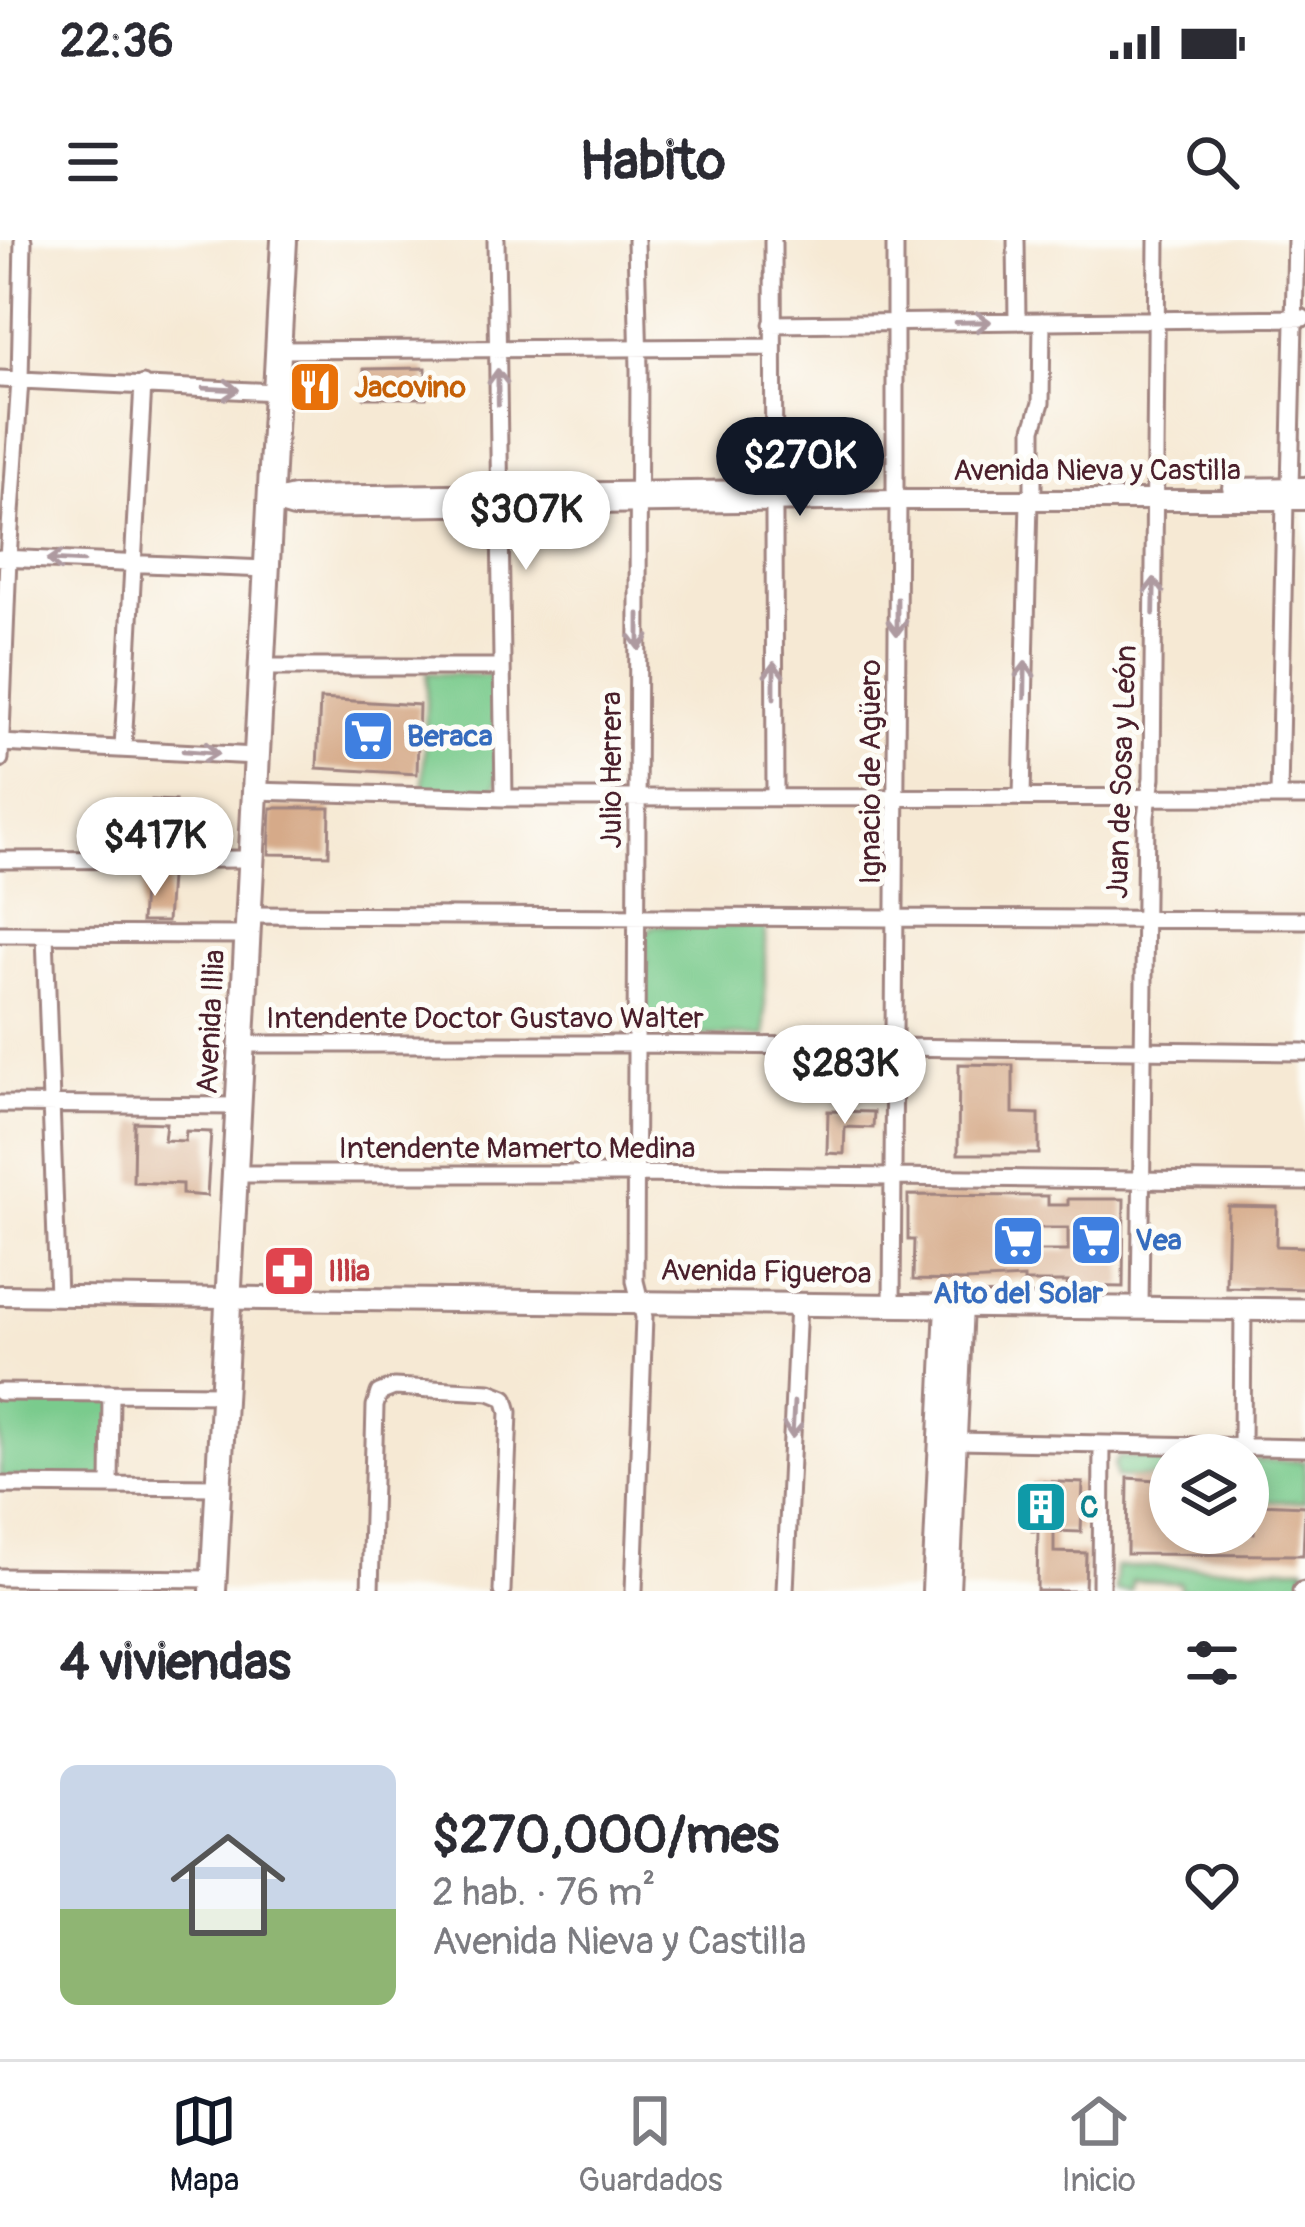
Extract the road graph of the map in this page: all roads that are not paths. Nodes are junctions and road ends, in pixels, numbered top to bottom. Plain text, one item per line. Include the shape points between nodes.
1 (23, 240) edge
2 (284, 240) edge
3 (496, 240) edge
4 (636, 240) edge
5 (773, 240) edge
6 (895, 240) edge
7 (1016, 240) edge
8 (1156, 240) edge
9 (1296, 240) edge
10 (1300, 318) edge
11 (1157, 319) junction
12 (1017, 321) junction
13 (1042, 321) junction
14 (896, 323) junction
15 (772, 324) junction
16 (638, 347) junction
17 (772, 347) junction
18 (498, 348) junction
19 (278, 350) junction
20 (0, 379) edge
21 (20, 380) junction
22 (143, 384) junction
23 (276, 392) junction
24 (1031, 494) junction
25 (1156, 494) junction
26 (1296, 494) edge
27 (896, 495) junction
28 (774, 496) junction
29 (639, 498) junction
30 (500, 500) junction
31 (270, 501) junction
32 (4, 558) edge
33 (135, 565) junction
34 (266, 569) junction
35 (502, 667) junction
36 (261, 668) junction
37 (1, 748) edge
38 (123, 748) junction
39 (256, 756) junction
40 (254, 791) junction
41 (1279, 796) junction
42 (504, 797) junction
43 (775, 797) junction
44 (896, 797) junction
45 (1022, 797) junction
46 (1149, 797) junction
47 (1305, 797) edge
48 (638, 798) junction
49 (0, 860) edge
50 (250, 860) junction
51 (636, 916) junction
52 (896, 917) junction
53 (1144, 919) junction
54 (1305, 920) edge
55 (247, 925) junction
56 (0, 934) edge
57 (45, 934) junction
58 (240, 1044) junction
59 (636, 1044) junction
60 (895, 1048) junction
61 (1143, 1051) junction
62 (1305, 1052) edge
63 (0, 1104) edge
64 (53, 1106) junction
65 (236, 1106) junction
66 (233, 1174) junction
67 (635, 1174) junction
68 (894, 1178) junction
69 (1141, 1179) junction
70 (1305, 1182) edge
71 (0, 1295) edge
72 (58, 1296) junction
73 (226, 1298) junction
74 (640, 1301) junction
75 (798, 1303) junction
76 (892, 1304) junction
77 (954, 1304) junction
78 (1140, 1306) junction
79 (1243, 1308) junction
80 (1305, 1310) edge
81 (0, 1392) edge
82 (111, 1393) junction
83 (222, 1394) junction
84 (1242, 1434) edge
85 (957, 1441) junction
86 (1102, 1444) junction
87 (1149, 1445) edge
88 (1269, 1447) edge
89 (1305, 1448) edge
90 (0, 1485) edge
91 (110, 1486) junction
92 (218, 1487) junction
93 (0, 1577) edge
94 (213, 1585) edge
95 (370, 1591) edge
96 (502, 1591) edge
97 (634, 1591) edge
98 (785, 1591) edge
99 (932, 1591) edge
100 (950, 1591) edge
101 (1101, 1591) edge

1 - 21 street
2 - 19 main road, Avenida Illia
3 - 18 street
4 - 16 street, Julio Herrera
5 - 15 street
6 - 14 street, Ignacio de Agüero
7 - 12 street
8 - 11 street, Juan de Sosa y León
9 - 10 street
10 - 11 street
10 - 26 street
11 - 13 street
11 - 25 street, Juan de Sosa y León
12 - 13 street
14 -> 12 street
13 - 24 street
14 - 15 street
14 - 27 street, Ignacio de Agüero
15 - 17 street
16 - 17 street
16 - 18 street
16 - 29 street, Julio Herrera
17 - 28 street
18 - 19 street
30 -> 18 street
19 - 23 main road, Avenida Illia
20 - 21 street
21 - 22 street
21 - 32 street
22 -> 23 street
22 - 33 street
23 - 31 main road, Avenida Illia
24 - 25 street, Avenida Nieva y Castilla
24 - 27 street, Avenida Nieva y Castilla
45 -> 24 street
25 - 26 street, Avenida Nieva y Castilla
46 -> 25 street, Juan de Sosa y León
26 - 41 street
27 - 28 street, Avenida Nieva y Castilla
27 -> 44 street, Ignacio de Agüero
28 - 29 street, Avenida Nieva y Castilla
43 -> 28 street
29 - 30 street, Avenida Nieva y Castilla
29 -> 48 street, Julio Herrera
30 - 31 street, Avenida Nieva y Castilla
30 - 35 street
31 - 34 main road, Avenida Illia
33 -> 32 street
32 - 37 street
33 - 34 street
33 - 38 street
34 - 36 main road, Avenida Illia
35 - 36 street
35 - 42 street
36 - 39 main road, Avenida Illia
37 - 38 street
38 -> 39 street
39 - 40 main road, Avenida Illia
40 - 42 street
40 - 50 main road, Avenida Illia
41 - 46 street
41 - 47 street
42 - 48 street
43 - 44 street
43 - 48 street
44 - 45 street
44 - 52 street, Ignacio de Agüero
45 - 46 street
46 - 53 street, Juan de Sosa y León
48 - 51 street, Julio Herrera
49 - 50 street
50 - 55 main road, Avenida Illia
51 - 52 street
51 - 55 street
51 - 59 street, Julio Herrera
52 - 53 street
52 - 60 street, Ignacio de Agüero
53 - 54 street
53 - 61 street, Juan de Sosa y León
55 - 57 street
55 - 58 main road, Avenida Illia
56 - 57 street
57 - 64 street
58 - 59 street, Intendente Doctor Gustavo Walter
58 - 65 main road, Avenida Illia
59 - 60 street, Intendente Doctor Gustavo Walter
59 - 67 street, Julio Herrera
60 - 61 street, Intendente Doctor Gustavo Walter
60 - 68 street, Ignacio de Agüero
61 - 62 street, Intendente Doctor Gustavo Walter
61 - 69 street, Juan de Sosa y León
63 - 64 street
64 - 65 street
64 - 72 street
65 - 66 main road, Avenida Illia
66 - 67 street, Intendente Mamerto Medina
66 - 73 main road, Avenida Illia
67 - 68 street, Intendente Mamerto Medina
67 - 74 street, Julio Herrera
68 - 69 street, Intendente Mamerto Medina
68 - 76 street, Ignacio de Agüero
69 - 70 street, Intendente Mamerto Medina
69 - 78 street, Juan de Sosa y León
71 - 72 street
72 - 73 street
73 - 74 main road, Avenida Figueroa
73 - 83 main road, Avenida Illia
74 - 75 main road, Avenida Figueroa
74 - 97 street, Julio Herrera
75 - 76 main road, Avenida Figueroa
75 -> 98 street
76 - 77 main road, Avenida Figueroa
77 - 78 main road, Avenida Figueroa
77 - 85 street
77 - 99 street
78 - 79 main road, Avenida Figueroa
79 - 80 main road, Avenida Figueroa
79 - 84 street
81 - 82 street
82 - 83 street
82 - 91 street
83 - 92 main road, Avenida Illia
85 - 86 street
85 - 100 street
86 - 87 street
86 - 101 street
88 - 89 street
90 - 91 street
91 - 92 street
92 - 94 main road, Avenida Illia
93 - 94 street
95 - 96 street via 375,1406 379,1393 394,1388 505,1398

